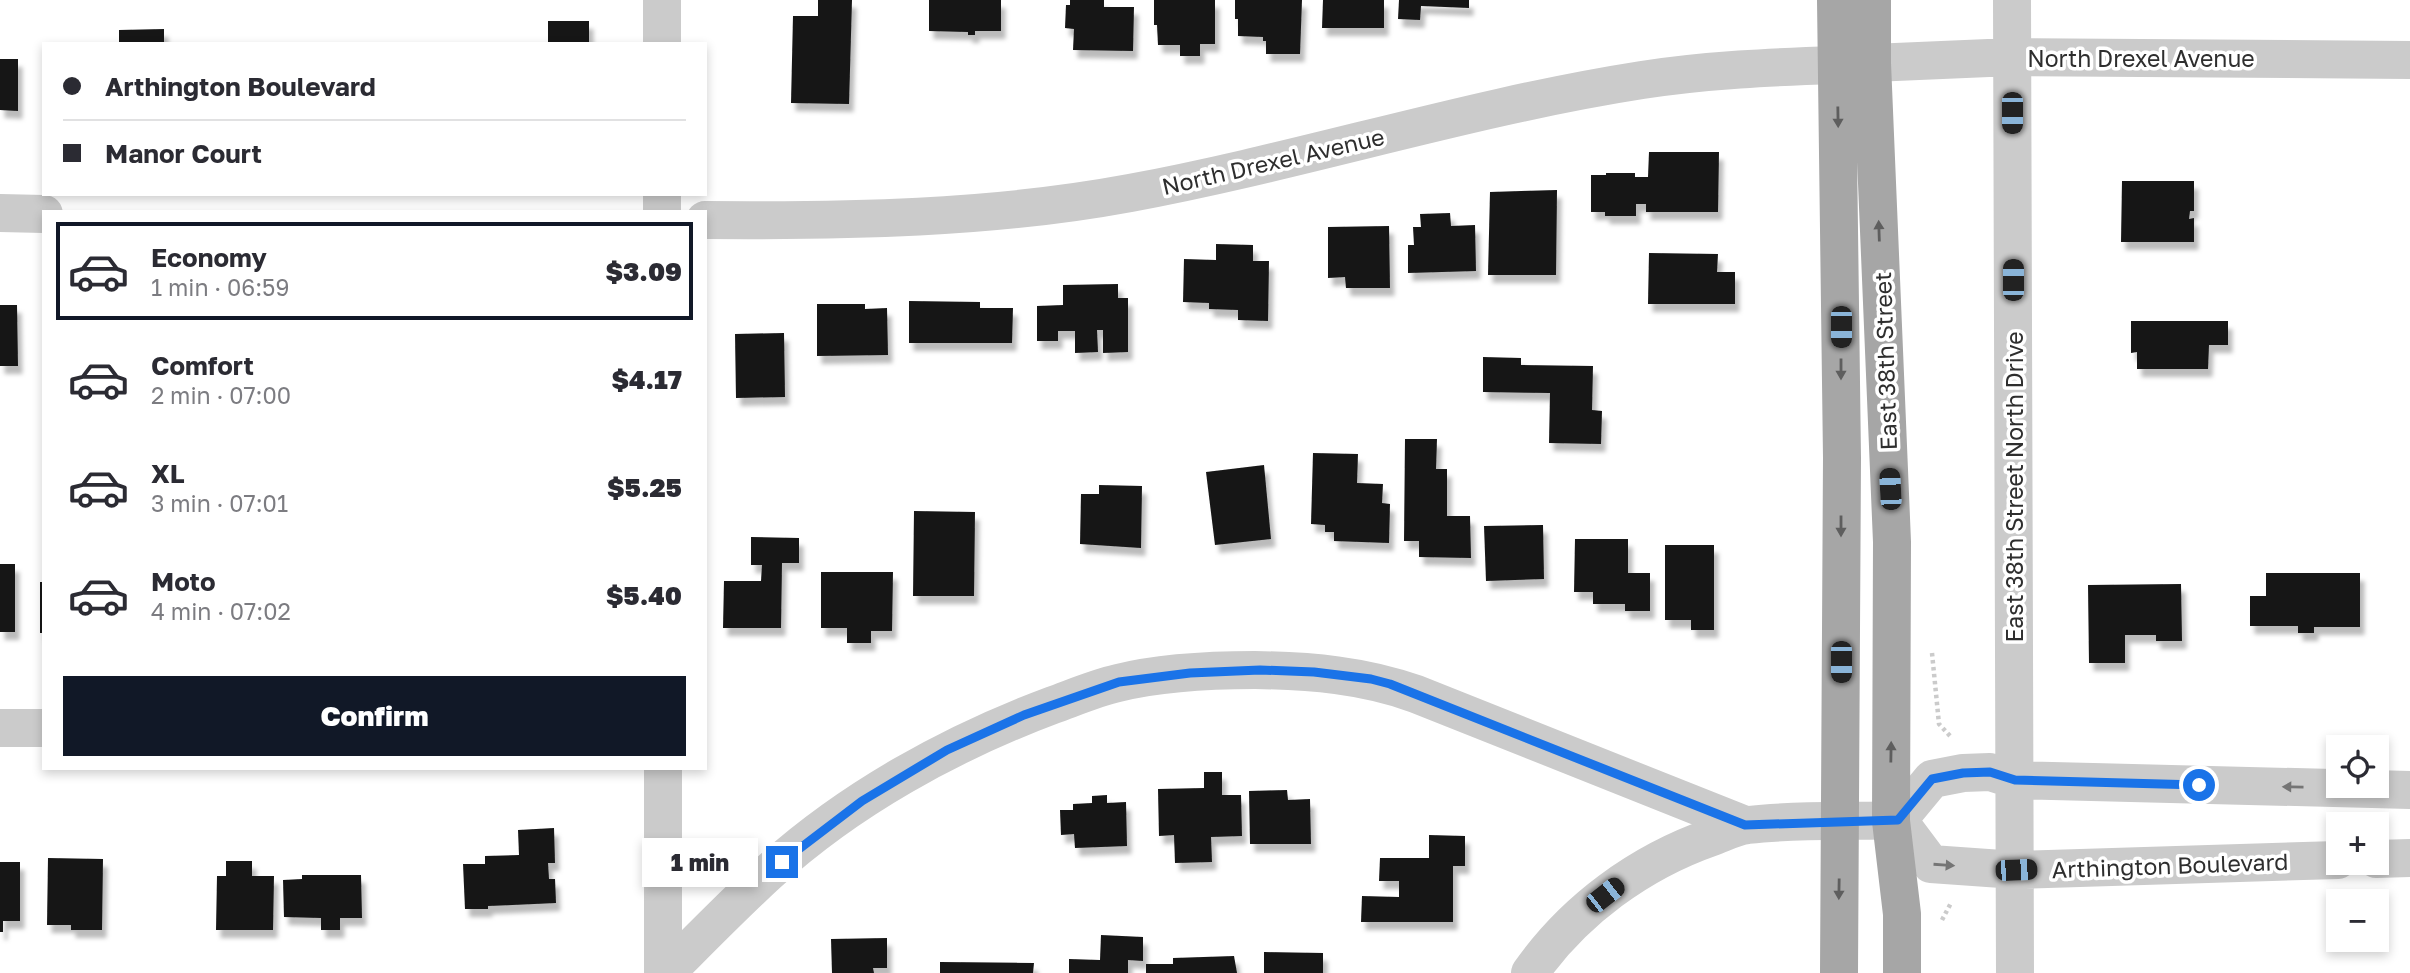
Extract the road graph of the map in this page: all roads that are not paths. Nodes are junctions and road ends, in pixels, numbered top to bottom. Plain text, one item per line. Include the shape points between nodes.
1 (662, 0) edge
2 (1836, 0) edge
3 (1872, 0) edge
4 (2012, 0) edge
5 (662, 42) edge
6 (2012, 57) junction
7 (2410, 60) edge
8 (1855, 64) junction
9 (0, 213) edge
10 (42, 214) edge
11 (707, 220) edge
12 (0, 727) edge
13 (42, 728) edge
14 (663, 770) edge
15 (2015, 780) junction
16 (2410, 790) edge
17 (1840, 821) junction
18 (1894, 821) junction
19 (1745, 825) junction
20 (2410, 858) edge
21 (2389, 859) edge
22 (2326, 860) edge
23 (2016, 870) junction
24 (664, 973) edge
25 (1530, 973) edge
26 (1839, 973) edge
27 (1902, 973) edge
28 (2015, 973) edge

1 - 5 street
2 - 8 main road, East 38th Street
3 - 8 main road, East 38th Street
4 - 6 street, East 38th Street North Drive
6 - 7 street, North Drexel Avenue
6 - 8 street, North Drexel Avenue
6 - 15 street, East 38th Street North Drive
8 - 11 street, North Drexel Avenue via 1726,70 1579,91 1204,178 1080,201 876,220
8 -> 17 main road, East 38th Street via 1842,445
18 -> 8 main road, East 38th Street via 1892,542
9 - 10 street
12 - 13 street
14 - 24 street
16 -> 15 street
15 - 18 street via 1990,772 1932,779
15 - 23 street, East 38th Street North Drive
17 - 18 street
17 - 19 street
17 -> 26 main road, East 38th Street
18 -> 23 street, Arthington Boulevard via 1931,864
18 - 27 main road, East 38th Street
19 - 24 street via 1371,679 1241,670 1136,680 1024,715 947,750 890,783 768,872
19 - 25 street via 1676,851 1625,880 1561,935
20 - 21 street
22 - 23 street, Arthington Boulevard
23 - 28 street, East 38th Street North Drive

